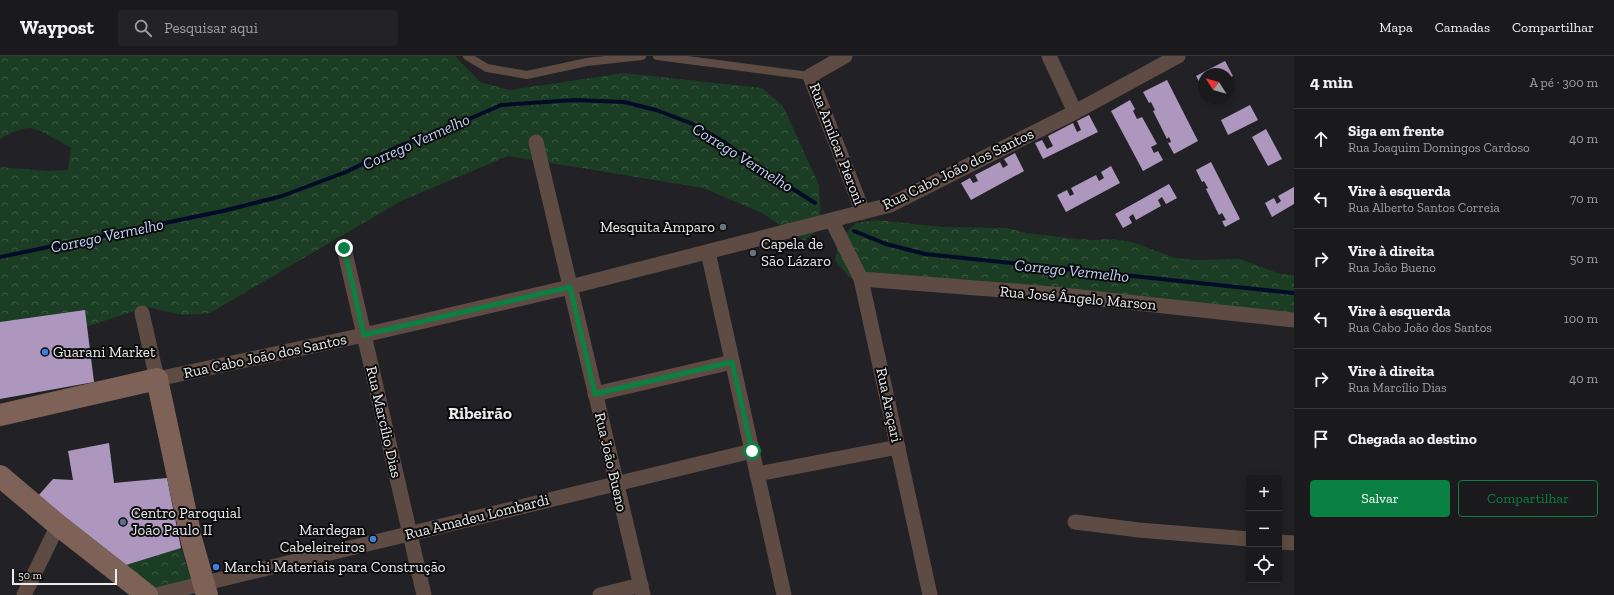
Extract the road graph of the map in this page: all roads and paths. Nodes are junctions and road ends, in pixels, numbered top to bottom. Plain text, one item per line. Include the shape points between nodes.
1 (467, 56) edge
2 (642, 56) edge
3 (657, 56) edge
4 (845, 56) edge
5 (1049, 56) edge
6 (1178, 56) edge
7 (810, 76) junction
8 (1075, 112) junction
9 (536, 142) dead end
10 (863, 212) junction
11 (832, 221) junction
12 (344, 248) dead end
13 (708, 252) junction
14 (861, 279) junction
15 (570, 287) junction
16 (142, 313) dead end
17 (1294, 320) edge
18 (364, 335) junction
19 (732, 362) junction
20 (157, 379) junction
21 (595, 394) junction
22 (0, 415) edge
23 (898, 447) junction
24 (752, 451) junction
25 (757, 474) junction
26 (0, 476) edge
27 (616, 484) junction
28 (1075, 522) dead end
29 (58, 525) junction
30 (410, 534) junction
31 (1246, 540) edge
32 (1282, 542) edge
33 (1294, 544) edge
34 (205, 589) edge
35 (642, 590) edge
36 (24, 595) edge
37 (147, 595) edge
38 (156, 595) edge
39 (424, 595) edge
40 (600, 595) edge
41 (784, 595) edge
42 (930, 595) edge

1 - 2 lane via 487,68 527,75 587,62
3 - 7 lane
4 - 7 street
5 - 8 street
6 - 8 street, Rua Cabo João dos Santos
7 - 10 street, Rua Amilcar Pieroni
8 - 10 street, Rua Cabo João dos Santos via 890,205
9 - 15 street, Rua João Bueno
10 - 11 street, Rua Cabo João dos Santos
11 - 13 street, Rua Cabo João dos Santos
11 - 14 street, Rua Araçari
12 - 18 street, Rua Marcílio Dias
13 - 15 street, Rua Cabo João dos Santos
13 - 19 street
14 - 17 street, Rua José Ângelo Marson via 1053,294
14 - 23 street, Rua Araçari
15 - 18 street, Rua Cabo João dos Santos
15 - 21 street, Rua João Bueno
16 - 20 street
18 - 20 street, Rua Cabo João dos Santos
18 - 30 street, Rua Marcílio Dias
19 - 21 street
19 - 24 street
20 - 22 street, Rua Cabo João dos Santos
20 - 34 street via 192,542
21 - 27 street, Rua João Bueno
23 - 25 street
23 - 42 street, Rua Araçari
24 - 25 street
24 - 27 street, Rua Amadeu Lombardi
25 - 41 street
26 - 29 street
27 - 30 street, Rua Amadeu Lombardi
27 - 35 street, Rua João Bueno
28 - 31 street
29 - 36 street
29 - 37 street
30 - 34 street, Rua Amadeu Lombardi
30 - 39 street, Rua Marcílio Dias
32 - 33 street
34 - 38 street, Rua Amadeu Lombardi
35 - 40 street

